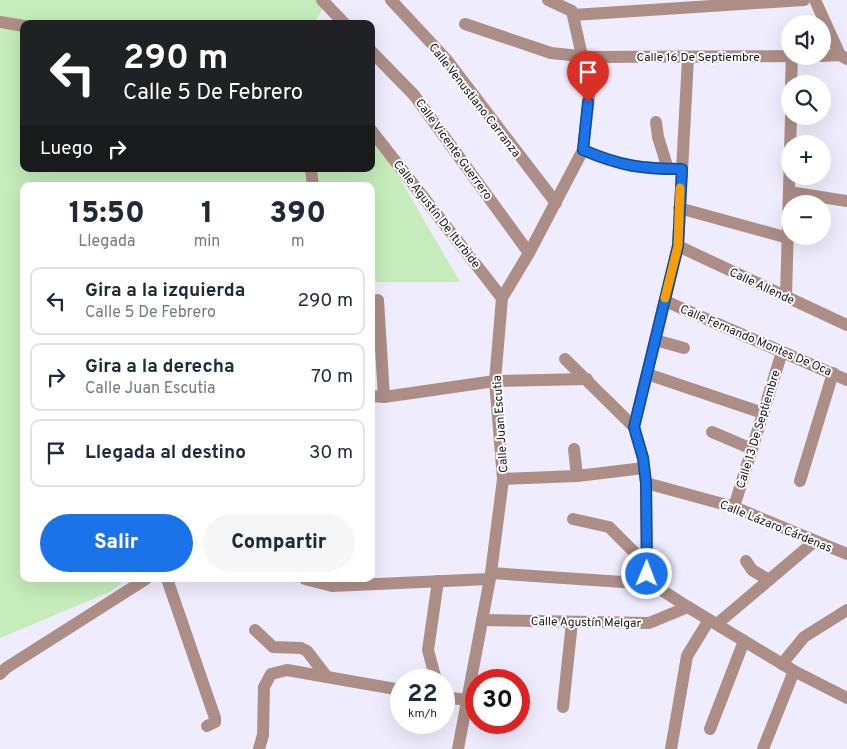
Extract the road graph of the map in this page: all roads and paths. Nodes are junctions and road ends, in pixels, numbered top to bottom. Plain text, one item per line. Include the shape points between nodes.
1 (322, 0) edge
2 (391, 0) edge
3 (548, 0) edge
4 (804, 0) edge
5 (814, 0) edge
6 (573, 15) junction
7 (341, 20) edge
8 (0, 22) edge
9 (465, 24) dead end
10 (20, 25) edge
11 (375, 55) edge
12 (586, 56) junction
13 (831, 56) edge
14 (781, 57) edge
15 (844, 57) edge
16 (688, 58) junction
17 (656, 122) dead end
18 (790, 125) edge
19 (375, 135) edge
20 (583, 150) junction
21 (668, 169) junction
22 (682, 169) junction
23 (789, 192) junction
24 (789, 195) edge
25 (847, 201) edge
26 (556, 203) junction
27 (679, 208) junction
28 (781, 236) edge
29 (788, 245) edge
30 (678, 246) junction
31 (529, 253) junction
32 (786, 297) junction
33 (502, 298) junction
34 (378, 300) dead end
35 (665, 301) junction
36 (847, 325) edge
37 (655, 340) junction
38 (684, 348) dead end
39 (782, 352) junction
40 (565, 358) dead end
41 (833, 373) junction
42 (647, 374) junction
43 (586, 380) junction
44 (847, 380) edge
45 (495, 381) junction
46 (378, 397) edge
47 (763, 413) junction
48 (634, 427) junction
49 (712, 432) dead end
50 (574, 449) dead end
51 (752, 449) junction
52 (644, 468) junction
53 (577, 476) junction
54 (503, 479) junction
55 (800, 481) dead end
56 (646, 483) junction
57 (734, 507) junction
58 (573, 519) dead end
59 (815, 541) junction
60 (847, 554) edge
61 (746, 561) dead end
62 (649, 574) junction
63 (490, 576) junction
64 (769, 580) junction
65 (438, 581) junction
66 (141, 582) edge
67 (168, 582) edge
68 (317, 582) edge
69 (688, 607) junction
70 (847, 610) edge
71 (482, 620) junction
72 (572, 622) junction
73 (713, 622) junction
74 (255, 630) dead end
75 (744, 641) junction
76 (782, 664) junction
77 (433, 669) edge
78 (473, 669) edge
79 (794, 671) junction
80 (0, 674) edge
81 (327, 677) junction
82 (390, 688) edge
83 (847, 698) edge
84 (563, 707) dead end
85 (465, 711) edge
86 (207, 726) dead end
87 (710, 729) dead end
88 (258, 748) edge
89 (458, 749) edge
90 (671, 749) edge
91 (763, 749) edge

1 - 7 street
2 - 26 street, Calle Venustiano Carranza via 446,59
3 - 6 street via 568,8
4 - 6 street
5 - 15 street
6 - 12 street, Calle Juan Escutia
8 - 10 street
9 - 12 street, Calle 16 De Septiembre via 551,53
11 - 31 street, Calle Vicente Guerrero via 414,95
12 - 16 street, Calle 16 De Septiembre
12 - 20 street, Calle Juan Escutia via 590,87
13 - 15 street
14 - 16 street, Calle 16 De Septiembre
16 - 22 street
17 - 21 street
18 - 23 street
19 - 33 street, Calle Agustín De Iturbide
20 - 21 street via 634,168
20 - 26 street, Calle Juan Escutia
21 - 22 street
22 - 27 street
23 - 24 street
23 - 25 street
26 - 31 street, Calle Juan Escutia
27 - 28 street
27 - 30 street
29 - 32 street
30 - 32 street, Calle Allende
30 - 35 street
31 - 33 street, Calle Juan Escutia
32 - 36 street, Calle Allende
33 - 45 street, Calle Juan Escutia
34 - 46 street
35 - 37 street
35 - 39 street, Calle Fernando Montes De Oca
37 - 38 street
37 - 42 street
39 - 41 street, Calle Fernando Montes De Oca
39 - 47 street, Calle 13 De Septiembre
40 - 43 street
41 - 44 street, Calle Fernando Montes De Oca
41 - 55 street
42 - 47 street
42 - 48 street
43 - 45 street
43 - 48 street
45 - 46 street
45 - 54 street, Calle Juan Escutia
47 - 51 street, Calle 13 De Septiembre
48 - 52 street
49 - 51 street
50 - 53 street
51 - 57 street, Calle 13 De Septiembre
52 - 53 street
52 - 56 street
53 - 54 street
54 - 63 street, Calle Juan Escutia
56 - 57 street, Calle Lázaro Cárdenas
56 - 62 street
57 - 59 street, Calle Lázaro Cárdenas
58 - 62 street via 609,527
59 - 60 street, Calle Lázaro Cárdenas
59 - 64 street
61 - 64 street via 752,570
62 - 63 street
62 - 69 street
63 - 65 street
63 - 71 street, Calle Juan Escutia
64 - 73 street
65 - 68 street via 332,586
65 - 77 street via 428,650
66 - 80 street
67 - 86 street via 215,718 216,722
69 - 72 street, Calle Agustín Melgar via 649,623
69 - 73 street
70 - 76 street via 804,637
71 - 72 street, Calle Agustín Melgar
71 - 78 street, Calle Juan Escutia
72 - 84 street
73 - 75 street
73 - 90 street via 686,656
74 - 81 street via 273,647 307,651
75 - 76 street
75 - 87 street
76 - 79 street
79 - 83 street
79 - 91 street
81 - 82 street
81 - 88 street via 287,670 271,674 264,687 262,736
85 - 89 street, Calle Juan Escutia

